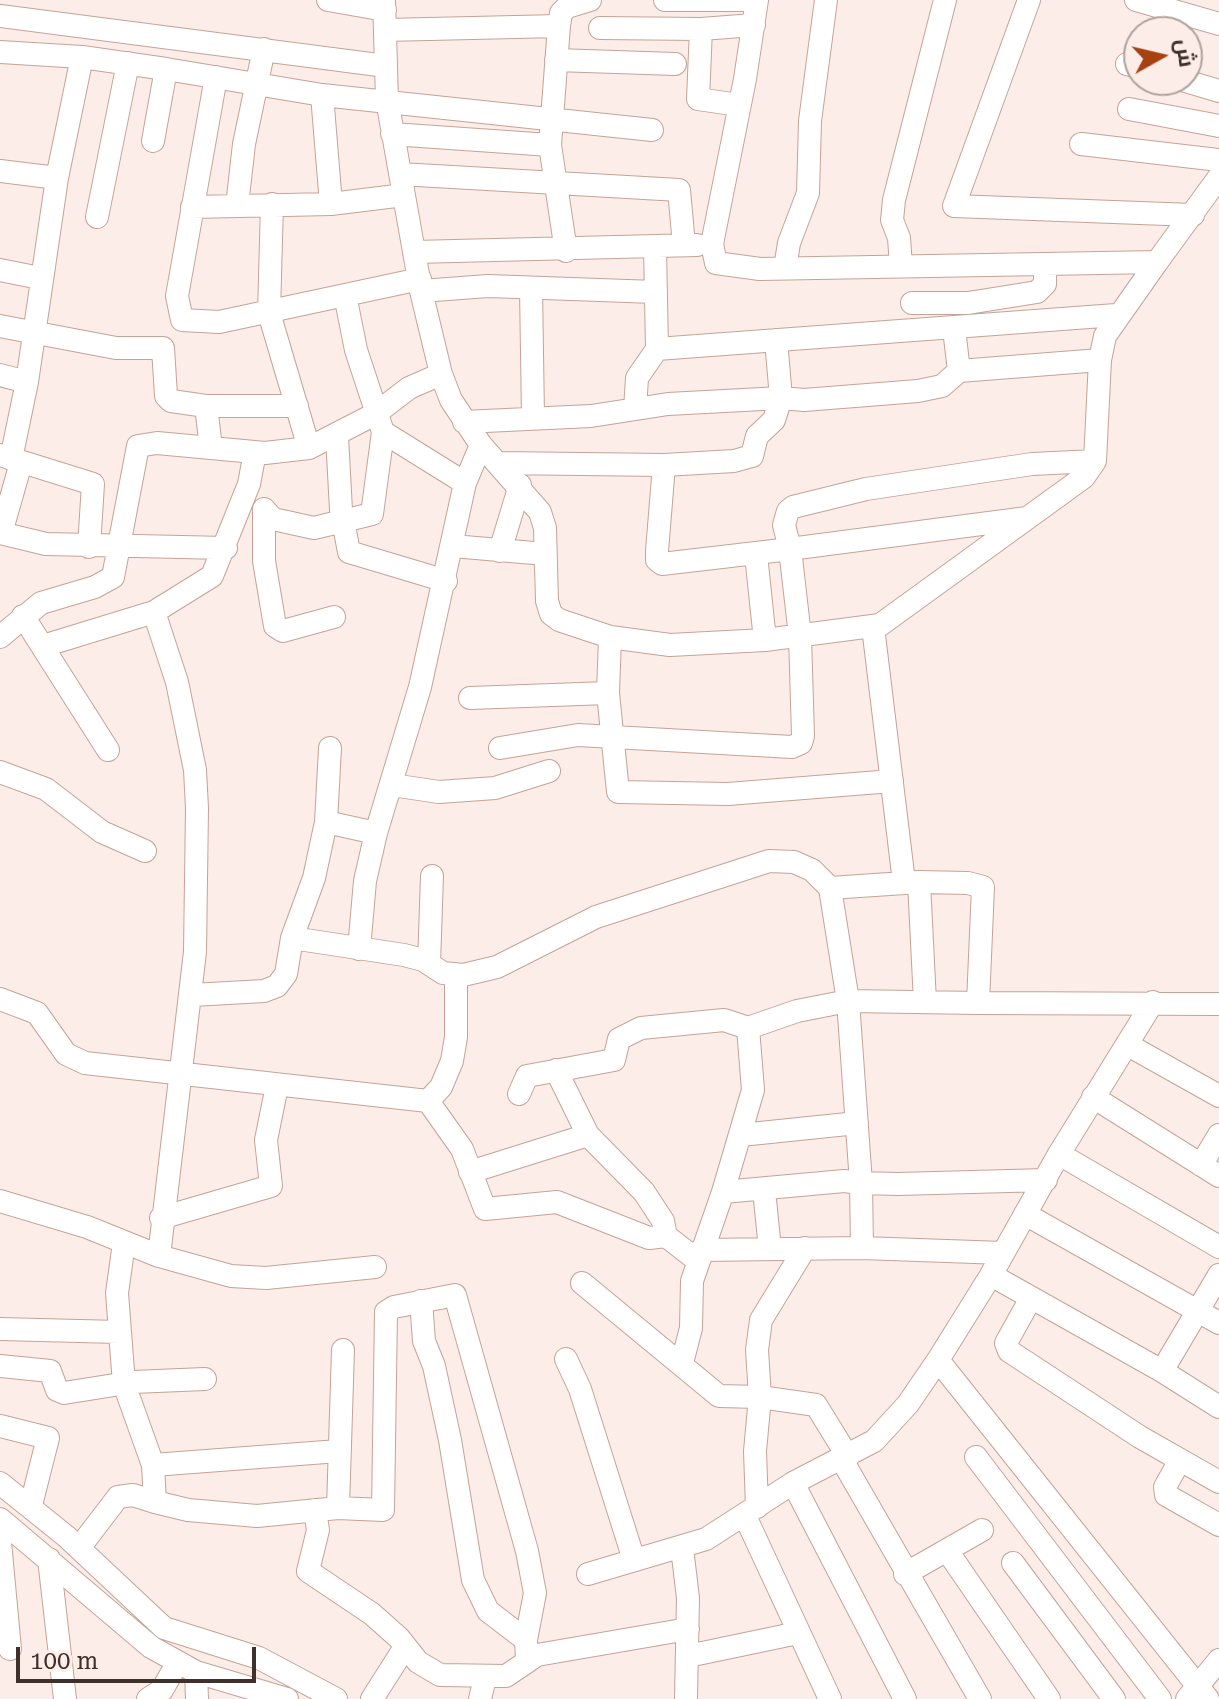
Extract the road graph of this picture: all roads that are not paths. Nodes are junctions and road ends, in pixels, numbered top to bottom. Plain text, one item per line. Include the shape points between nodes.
1 (328, 0) edge
2 (590, 0) edge
3 (665, 0) edge
4 (757, 0) edge
5 (826, 0) edge
6 (945, 0) edge
7 (1029, 0) edge
8 (1136, 0) edge
9 (385, 13) edge
10 (0, 16) edge
11 (1219, 24) edge
12 (754, 25) junction
13 (559, 26) junction
14 (600, 28) dead end
15 (701, 29) junction
16 (264, 49) junction
17 (0, 52) edge
18 (82, 57) junction
19 (556, 60) junction
20 (128, 63) junction
21 (675, 64) dead end
22 (386, 66) junction
23 (166, 69) junction
24 (216, 77) junction
25 (255, 86) junction
26 (322, 95) junction
27 (387, 100) junction
28 (739, 105) junction
29 (1129, 109) dead end
30 (551, 118) junction
31 (1219, 126) edge
32 (652, 130) dead end
33 (392, 134) junction
34 (153, 141) dead end
35 (1081, 144) dead end
36 (550, 145) junction
37 (1219, 160) edge
38 (0, 171) edge
39 (1219, 177) edge
40 (57, 178) junction
41 (554, 183) junction
42 (402, 185) junction
43 (272, 204) junction
44 (331, 204) junction
45 (237, 206) junction
46 (192, 207) junction
47 (1193, 215) junction
48 (97, 217) dead end
49 (712, 244) junction
50 (684, 245) junction
51 (655, 247) junction
52 (566, 251) junction
53 (414, 252) junction
54 (1157, 262) junction
55 (909, 266) junction
56 (1045, 266) junction
57 (785, 268) junction
58 (0, 270) edge
59 (40, 278) junction
60 (420, 285) junction
61 (531, 288) junction
62 (655, 292) junction
63 (345, 295) junction
64 (912, 303) junction
65 (269, 313) junction
66 (1116, 315) junction
67 (0, 326) edge
68 (954, 329) junction
69 (909, 333) junction
70 (33, 334) junction
71 (776, 340) junction
72 (657, 349) junction
73 (1100, 360) junction
74 (959, 371) junction
75 (441, 374) junction
76 (0, 375) edge
77 (27, 382) junction
78 (781, 398) junction
79 (206, 406) junction
80 (297, 406) junction
81 (635, 409) junction
82 (533, 417) junction
83 (464, 422) junction
84 (379, 423) junction
85 (337, 436) junction
86 (481, 445) junction
87 (211, 448) junction
88 (309, 448) junction
89 (255, 452) junction
90 (11, 459) edge
91 (1095, 461) junction
92 (498, 463) junction
93 (664, 465) junction
94 (465, 483) junction
95 (249, 484) junction
96 (520, 485) junction
97 (264, 509) junction
98 (1027, 518) junction
99 (343, 522) junction
100 (0, 533) edge
101 (453, 546) junction
102 (89, 547) junction
103 (119, 547) junction
104 (226, 548) junction
105 (790, 549) junction
106 (500, 551) junction
107 (545, 554) junction
108 (756, 555) junction
109 (446, 581) junction
110 (154, 612) junction
111 (14, 616) edge
112 (334, 617) dead end
113 (873, 627) junction
114 (800, 636) junction
115 (0, 637) edge
116 (610, 637) junction
117 (765, 640) junction
118 (43, 646) junction
119 (608, 693) junction
120 (470, 698) dead end
121 (612, 739) junction
122 (330, 748) dead end
123 (500, 748) dead end
124 (108, 750) dead end
125 (549, 771) dead end
126 (0, 772) edge
127 (892, 781) junction
128 (392, 785) junction
129 (326, 822) junction
130 (376, 833) junction
131 (145, 851) dead end
132 (432, 876) dead end
133 (911, 882) junction
134 (830, 888) junction
135 (292, 938) junction
136 (359, 949) junction
137 (429, 964) junction
138 (456, 975) junction
139 (192, 995) junction
140 (0, 999) edge
141 (848, 1001) junction
142 (925, 1002) junction
143 (1153, 1002) junction
144 (978, 1003) junction
145 (1219, 1004) edge
146 (748, 1028) junction
147 (1128, 1045) junction
148 (556, 1070) junction
149 (180, 1074) junction
150 (277, 1086) junction
151 (519, 1094) dead end
152 (1219, 1096) edge
153 (1093, 1097) junction
154 (428, 1101) junction
155 (857, 1123) junction
156 (588, 1135) junction
157 (741, 1135) junction
158 (1219, 1135) edge
159 (1059, 1154) junction
160 (1210, 1170) edge
161 (470, 1172) junction
162 (1046, 1180) junction
163 (861, 1183) junction
164 (764, 1190) junction
165 (723, 1192) junction
166 (0, 1201) edge
167 (1025, 1214) junction
168 (161, 1218) junction
169 (666, 1236) junction
170 (124, 1243) junction
171 (1219, 1247) edge
172 (805, 1248) junction
173 (862, 1248) junction
174 (770, 1249) junction
175 (1003, 1253) junction
176 (699, 1255) junction
177 (159, 1256) junction
178 (375, 1267) dead end
179 (991, 1275) junction
180 (1219, 1275) edge
181 (582, 1283) dead end
182 (1031, 1298) junction
183 (421, 1301) junction
184 (1197, 1310) junction
185 (1219, 1323) edge
186 (0, 1329) edge
187 (119, 1332) junction
188 (343, 1350) dead end
189 (566, 1359) dead end
190 (938, 1360) junction
191 (682, 1363) junction
192 (0, 1366) edge
193 (1162, 1371) junction
194 (205, 1379) dead end
195 (124, 1384) junction
196 (760, 1397) junction
197 (1219, 1407) edge
198 (0, 1426) edge
199 (339, 1451) junction
200 (976, 1457) dead end
201 (845, 1459) junction
202 (1180, 1460) junction
203 (153, 1465) junction
204 (1219, 1482) edge
205 (0, 1483) edge
206 (793, 1483) junction
207 (155, 1502) junction
208 (31, 1505) junction
209 (338, 1508) junction
210 (315, 1510) junction
211 (751, 1512) junction
212 (1219, 1525) edge
213 (1, 1530) edge
214 (982, 1530) dead end
215 (79, 1548) junction
216 (682, 1548) junction
217 (948, 1552) junction
218 (49, 1559) junction
219 (634, 1560) junction
220 (1013, 1563) dead end
221 (588, 1574) dead end
222 (905, 1574) junction
223 (688, 1629) junction
224 (798, 1633) junction
225 (405, 1647) junction
226 (10, 1649) dead end
227 (526, 1650) junction
228 (688, 1656) junction
229 (1219, 1660) edge
230 (187, 1667) junction
231 (482, 1688) edge
232 (1198, 1695) edge
233 (65, 1699) edge
234 (148, 1699) edge
235 (197, 1699) edge
236 (287, 1699) edge
237 (336, 1699) edge
238 (372, 1699) edge
239 (686, 1699) edge
240 (830, 1699) edge
241 (905, 1699) edge
242 (980, 1699) edge
243 (1049, 1699) edge
244 (1114, 1699) edge
245 (1160, 1699) edge

1 - 9 street
2 - 13 street via 567,7
3 - 4 street
4 - 12 street
5 - 57 street via 810,121 808,193
6 - 55 street via 894,200 892,220
7 - 47 street via 954,206
8 - 11 street
9 - 13 street
9 - 22 street
10 - 16 street
12 - 15 street
12 - 28 street
13 - 19 street
14 - 15 street
15 - 28 street via 698,99
16 - 22 street
16 - 25 street
17 - 18 street
18 - 20 street
18 - 40 street
19 - 21 street
19 - 30 street
20 - 23 street
20 - 48 street
22 - 27 street
23 - 24 street
23 - 34 street
24 - 25 street
24 - 46 street
25 - 26 street
25 - 45 street
26 - 27 street
26 - 44 street
27 - 30 street
27 - 33 street
28 - 49 street
29 - 31 street
30 - 32 street
30 - 36 street
33 - 36 street
33 - 42 street
35 - 37 street
36 - 41 street
38 - 40 street
39 - 47 street
40 - 59 street
41 - 42 street
41 - 50 street via 679,190
41 - 52 street
42 - 44 street
42 - 53 street
43 - 44 street
43 - 45 street
43 - 65 street
45 - 46 street
46 - 65 street via 177,296 182,320 219,322
47 - 54 street
49 - 50 street
49 - 57 street via 713,258 722,266
50 - 51 street
51 - 52 street
51 - 62 street
52 - 53 street
53 - 60 street
54 - 56 street
54 - 66 street
55 - 56 street
55 - 57 street
55 - 64 street
56 - 64 street via 1045,284 1037,292 968,303
58 - 59 street
59 - 70 street
60 - 61 street
60 - 63 street
60 - 75 street
61 - 62 street
61 - 82 street
62 - 72 street
63 - 65 street
63 - 84 street
64 - 69 street
65 - 80 street
66 - 68 street
66 - 73 street
67 - 70 street
68 - 69 street
68 - 74 street
69 - 71 street
70 - 77 street
70 - 79 street via 116,348 163,348 166,399
71 - 72 street
71 - 78 street
72 - 81 street via 637,378
73 - 74 street
73 - 91 street
74 - 78 street via 942,386 918,391
75 - 83 street
75 - 84 street via 409,388
76 - 77 street
77 - 90 street
78 - 81 street
78 - 93 street via 774,420 757,436 752,456
79 - 80 street
79 - 87 street
80 - 88 street
81 - 82 street
82 - 83 street
83 - 86 street
84 - 85 street
84 - 94 street
84 - 99 street via 372,514
85 - 88 street
85 - 99 street
86 - 92 street
86 - 94 street
87 - 89 street
87 - 103 street via 138,446
88 - 89 street
89 - 95 street
90 - 100 street
90 - 102 street via 93,484
91 - 98 street via 1084,477
91 - 105 street via 913,481 793,507 784,525
92 - 93 street
92 - 96 street
93 - 108 street via 659,562
94 - 101 street
95 - 97 street
95 - 104 street
96 - 106 street
96 - 107 street via 543,519
97 - 99 street via 286,524 314,528
97 - 112 street via 266,588 275,626 283,631
98 - 105 street
98 - 113 street via 891,621
99 - 109 street via 350,554
100 - 102 street
101 - 106 street
101 - 109 street
102 - 103 street
103 - 104 street
103 - 111 street via 110,580 57,595
104 - 110 street via 212,576
105 - 108 street
105 - 114 street
106 - 107 street
107 - 116 street via 551,614
108 - 117 street
109 - 128 street
110 - 118 street
110 - 139 street via 177,682 195,770
111 - 115 street
111 - 118 street
113 - 114 street
113 - 127 street
114 - 117 street
114 - 121 street via 803,736 797,746
116 - 117 street via 670,645
116 - 119 street
118 - 124 street
119 - 120 street
119 - 121 street
121 - 123 street via 563,735
121 - 127 street via 620,793 728,794
122 - 129 street
125 - 128 street via 495,788 439,792
126 - 131 street via 46,789 102,832
127 - 133 street
128 - 130 street
129 - 130 street
129 - 135 street via 314,878
130 - 136 street
132 - 137 street
133 - 134 street
133 - 142 street
133 - 144 street via 983,887
134 - 138 street via 812,870 794,862 769,861 596,917 488,970
134 - 141 street
135 - 136 street
135 - 139 street via 286,974 277,986
136 - 137 street
137 - 138 street
138 - 154 street via 452,1061
139 - 149 street
140 - 149 street via 37,1013 71,1059
141 - 142 street
141 - 146 street
141 - 155 street
142 - 144 street
143 - 144 street
143 - 145 street
143 - 147 street
146 - 148 street via 724,1020 641,1028 619,1039 614,1060
146 - 157 street via 754,1082
147 - 152 street
147 - 153 street
148 - 151 street via 527,1076
148 - 156 street
149 - 150 street
149 - 168 street
150 - 154 street
150 - 168 street via 266,1140 271,1186
153 - 159 street
153 - 160 street
154 - 161 street via 456,1139
155 - 157 street
155 - 163 street
156 - 161 street
156 - 169 street via 644,1192 663,1221
157 - 165 street
158 - 160 street
159 - 162 street
159 - 171 street
161 - 169 street via 485,1209 557,1202 649,1238
162 - 163 street
162 - 167 street
163 - 164 street
163 - 173 street
164 - 165 street
164 - 174 street
165 - 176 street
166 - 170 street
167 - 175 street
167 - 184 street
168 - 177 street
169 - 176 street
170 - 177 street
170 - 187 street via 117,1293
172 - 173 street
172 - 174 street
172 - 196 street via 761,1320
173 - 175 street
174 - 176 street
175 - 179 street
176 - 191 street
177 - 178 street via 243,1278
179 - 182 street
179 - 190 street
180 - 184 street
181 - 191 street
182 - 193 street
182 - 202 street via 1006,1343 1009,1351
183 - 209 street via 388,1309 385,1316 383,1510
183 - 227 street via 424,1341 447,1426 473,1580 488,1611
183 - 227 street via 455,1295 463,1321 527,1551 535,1593
184 - 185 street
184 - 193 street
186 - 187 street
187 - 195 street
188 - 199 street
189 - 219 street
190 - 201 street via 884,1430
190 - 232 street
191 - 196 street via 719,1396
192 - 195 street via 50,1371 57,1390 64,1393
193 - 197 street
194 - 195 street
195 - 203 street
196 - 201 street via 816,1405
196 - 211 street
198 - 208 street via 48,1438
199 - 203 street
199 - 209 street
200 - 245 street
201 - 206 street
201 - 222 street
202 - 204 street
202 - 212 street via 1166,1495
203 - 207 street
205 - 208 street
206 - 211 street
206 - 241 street
207 - 210 street via 257,1516
207 - 215 street via 120,1496
208 - 215 street
209 - 210 street
210 - 225 street via 318,1530 308,1571 372,1614
211 - 216 street
211 - 224 street
213 - 218 street
213 - 226 street
214 - 217 street
215 - 237 street via 164,1628 259,1658
216 - 219 street
216 - 223 street
217 - 222 street
217 - 243 street
218 - 230 street via 151,1647
218 - 233 street
219 - 221 street
220 - 244 street
222 - 242 street
223 - 227 street
223 - 228 street
224 - 228 street
224 - 240 street
225 - 231 street via 429,1671
225 - 238 street
227 - 231 street via 506,1676
228 - 239 street
229 - 232 street
230 - 234 street
230 - 235 street
230 - 236 street

